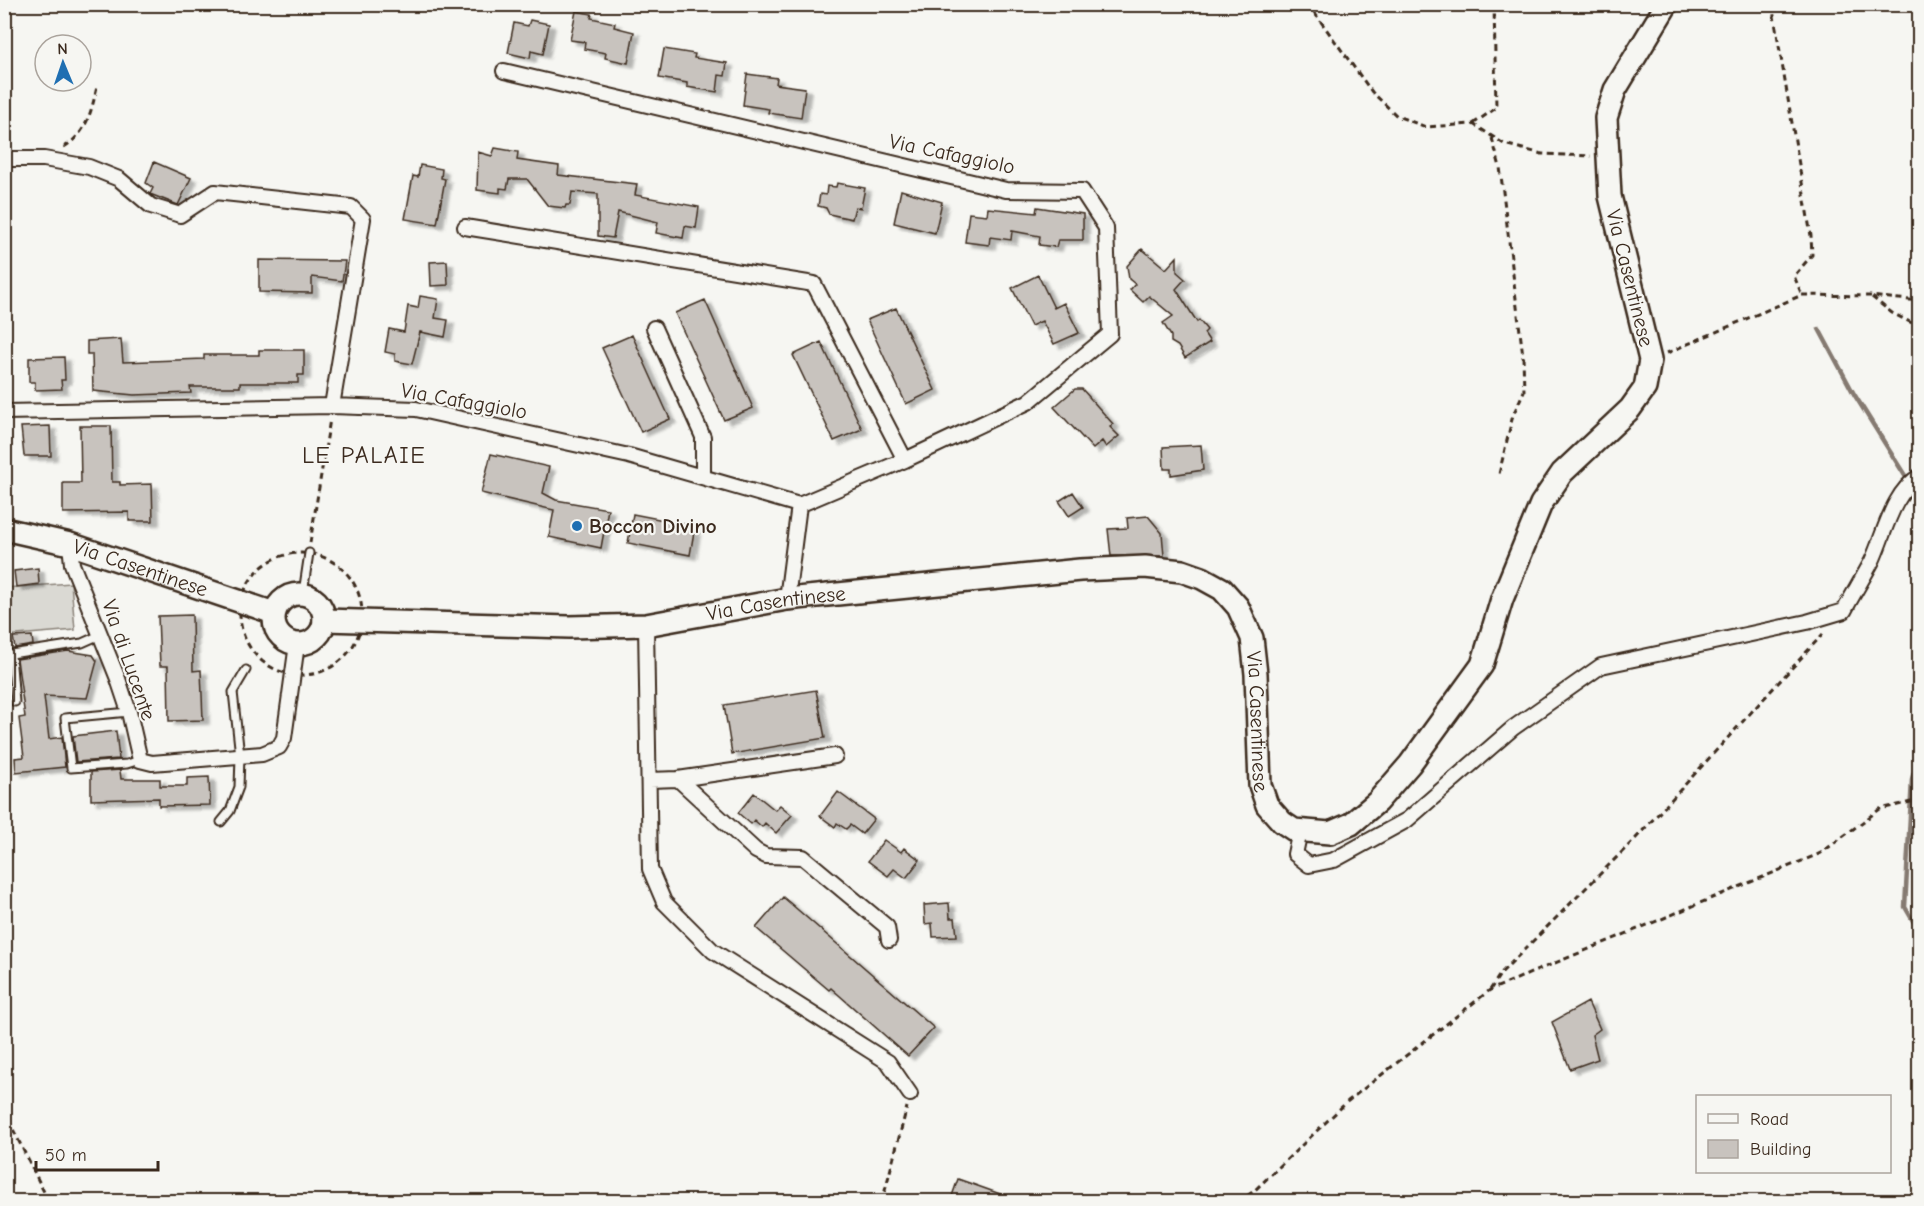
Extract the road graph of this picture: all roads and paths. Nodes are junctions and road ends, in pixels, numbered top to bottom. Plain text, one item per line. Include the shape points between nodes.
1 (1308, 4) edge
2 (1494, 4) edge
3 (1667, 4) edge
4 (1772, 4) edge
5 (504, 71) dead end
6 (97, 87) dead end
7 (1473, 124) junction
8 (1492, 136) junction
9 (1607, 157) junction
10 (4, 159) edge
11 (44, 159) junction
12 (465, 227) dead end
13 (1802, 295) junction
14 (1870, 296) junction
15 (1920, 301) edge
16 (1920, 327) edge
17 (654, 328) dead end
18 (1650, 360) junction
19 (332, 406) junction
20 (4, 412) edge
21 (905, 460) junction
22 (1499, 474) dead end
23 (704, 476) junction
24 (1920, 476) edge
25 (799, 505) junction
26 (4, 529) edge
27 (70, 544) junction
28 (309, 553) junction
29 (303, 593) junction
30 (787, 599) junction
31 (241, 602) junction
32 (1844, 611) junction
33 (274, 613) junction
34 (324, 620) junction
35 (362, 621) junction
36 (646, 625) junction
37 (100, 635) junction
38 (297, 644) junction
39 (8, 655) edge
40 (246, 670) dead end
41 (292, 674) junction
42 (15, 702) dead end
43 (129, 712) junction
44 (240, 756) junction
45 (835, 756) dead end
46 (140, 760) junction
47 (678, 779) junction
48 (649, 780) junction
49 (1920, 800) edge
50 (221, 822) dead end
51 (1300, 831) junction
52 (889, 940) dead end
53 (1490, 990) junction
54 (910, 1094) joint
55 (4, 1111) edge
56 (49, 1202) edge
57 (882, 1202) edge
58 (1239, 1202) edge

1 - 7 path via 1372,92 1397,116 1426,127
2 - 7 path via 1496,108
3 - 9 main road, Via Casentinese via 1615,90 1606,118
4 - 13 path via 1811,236 1812,255 1794,276
5 - 21 street, Via Cafaggiolo via 1006,190 1082,191 1106,228 1110,334 1028,402
6 - 11 path via 90,118 76,140
7 - 8 path
8 - 9 path via 1504,144 1542,154
8 - 22 path via 1500,167 1524,392 1513,415
9 - 18 main road, Via Casentinese via 1610,196
10 - 11 street
11 - 19 street via 89,167 119,179 151,206 180,214 215,192 351,207 363,219
12 - 21 street via 814,284
13 - 14 path
13 - 18 path
14 - 15 path
14 - 16 path
17 - 23 street via 703,437
18 - 51 main road, Via Casentinese via 1645,388 1630,409 1562,473 1541,504 1502,599 1482,665 1464,692 1377,802 1351,824 1330,832
19 - 20 street, Via Cafaggiolo
19 - 23 street, Via Cafaggiolo via 416,409
19 - 28 path
21 - 25 street, Via Cafaggiolo
23 - 25 street, Via Cafaggiolo
24 - 32 street via 1909,482 1898,500 1872,561
25 - 30 street
26 - 27 main road, Via Casentinese
27 - 31 main road, Via Casentinese
27 - 37 street, Via di Lucente via 72,564
28 - 29 lane
28 - 31 path via 286,555 265,564 250,581
28 - 35 path via 345,571 359,594
29 - 33 main road via 282,600
29 - 34 main road via 321,606
30 - 36 main road, Via Casentinese
30 - 51 main road, Via Casentinese via 1080,570 1145,567 1182,571 1202,578 1222,590 1238,607 1252,638 1260,784 1267,805 1282,822
31 - 33 main road, Via Casentinese
31 - 41 path via 242,630 251,649 266,664
32 - 51 street via 1601,666 1513,728 1407,820 1334,860 1309,865 1295,854
32 - 53 path via 1636,838 1501,973
33 - 38 main road via 276,630 288,642
34 - 35 main road, Via Casentinese
34 - 38 main road via 323,628 312,640
35 - 36 main road, Via Casentinese via 569,627
35 - 41 path via 350,651 338,662 316,673
36 - 48 street
37 - 39 lane via 82,643
37 - 43 street, Via di Lucente
38 - 41 street
39 - 42 lane
40 - 44 lane via 233,692
41 - 44 street via 284,738 279,747
43 - 46 street, Via di Lucente
43 - 46 lane via 65,718 71,768
44 - 46 street via 152,763
44 - 50 lane via 238,787 230,811
45 - 47 street
47 - 48 street
47 - 52 street via 756,851 766,856 803,857 887,927
48 - 54 street via 650,869 664,902 713,951 888,1062
49 - 53 path via 1880,809 1821,853
53 - 58 path via 1348,1101
54 - 57 path
55 - 56 path

